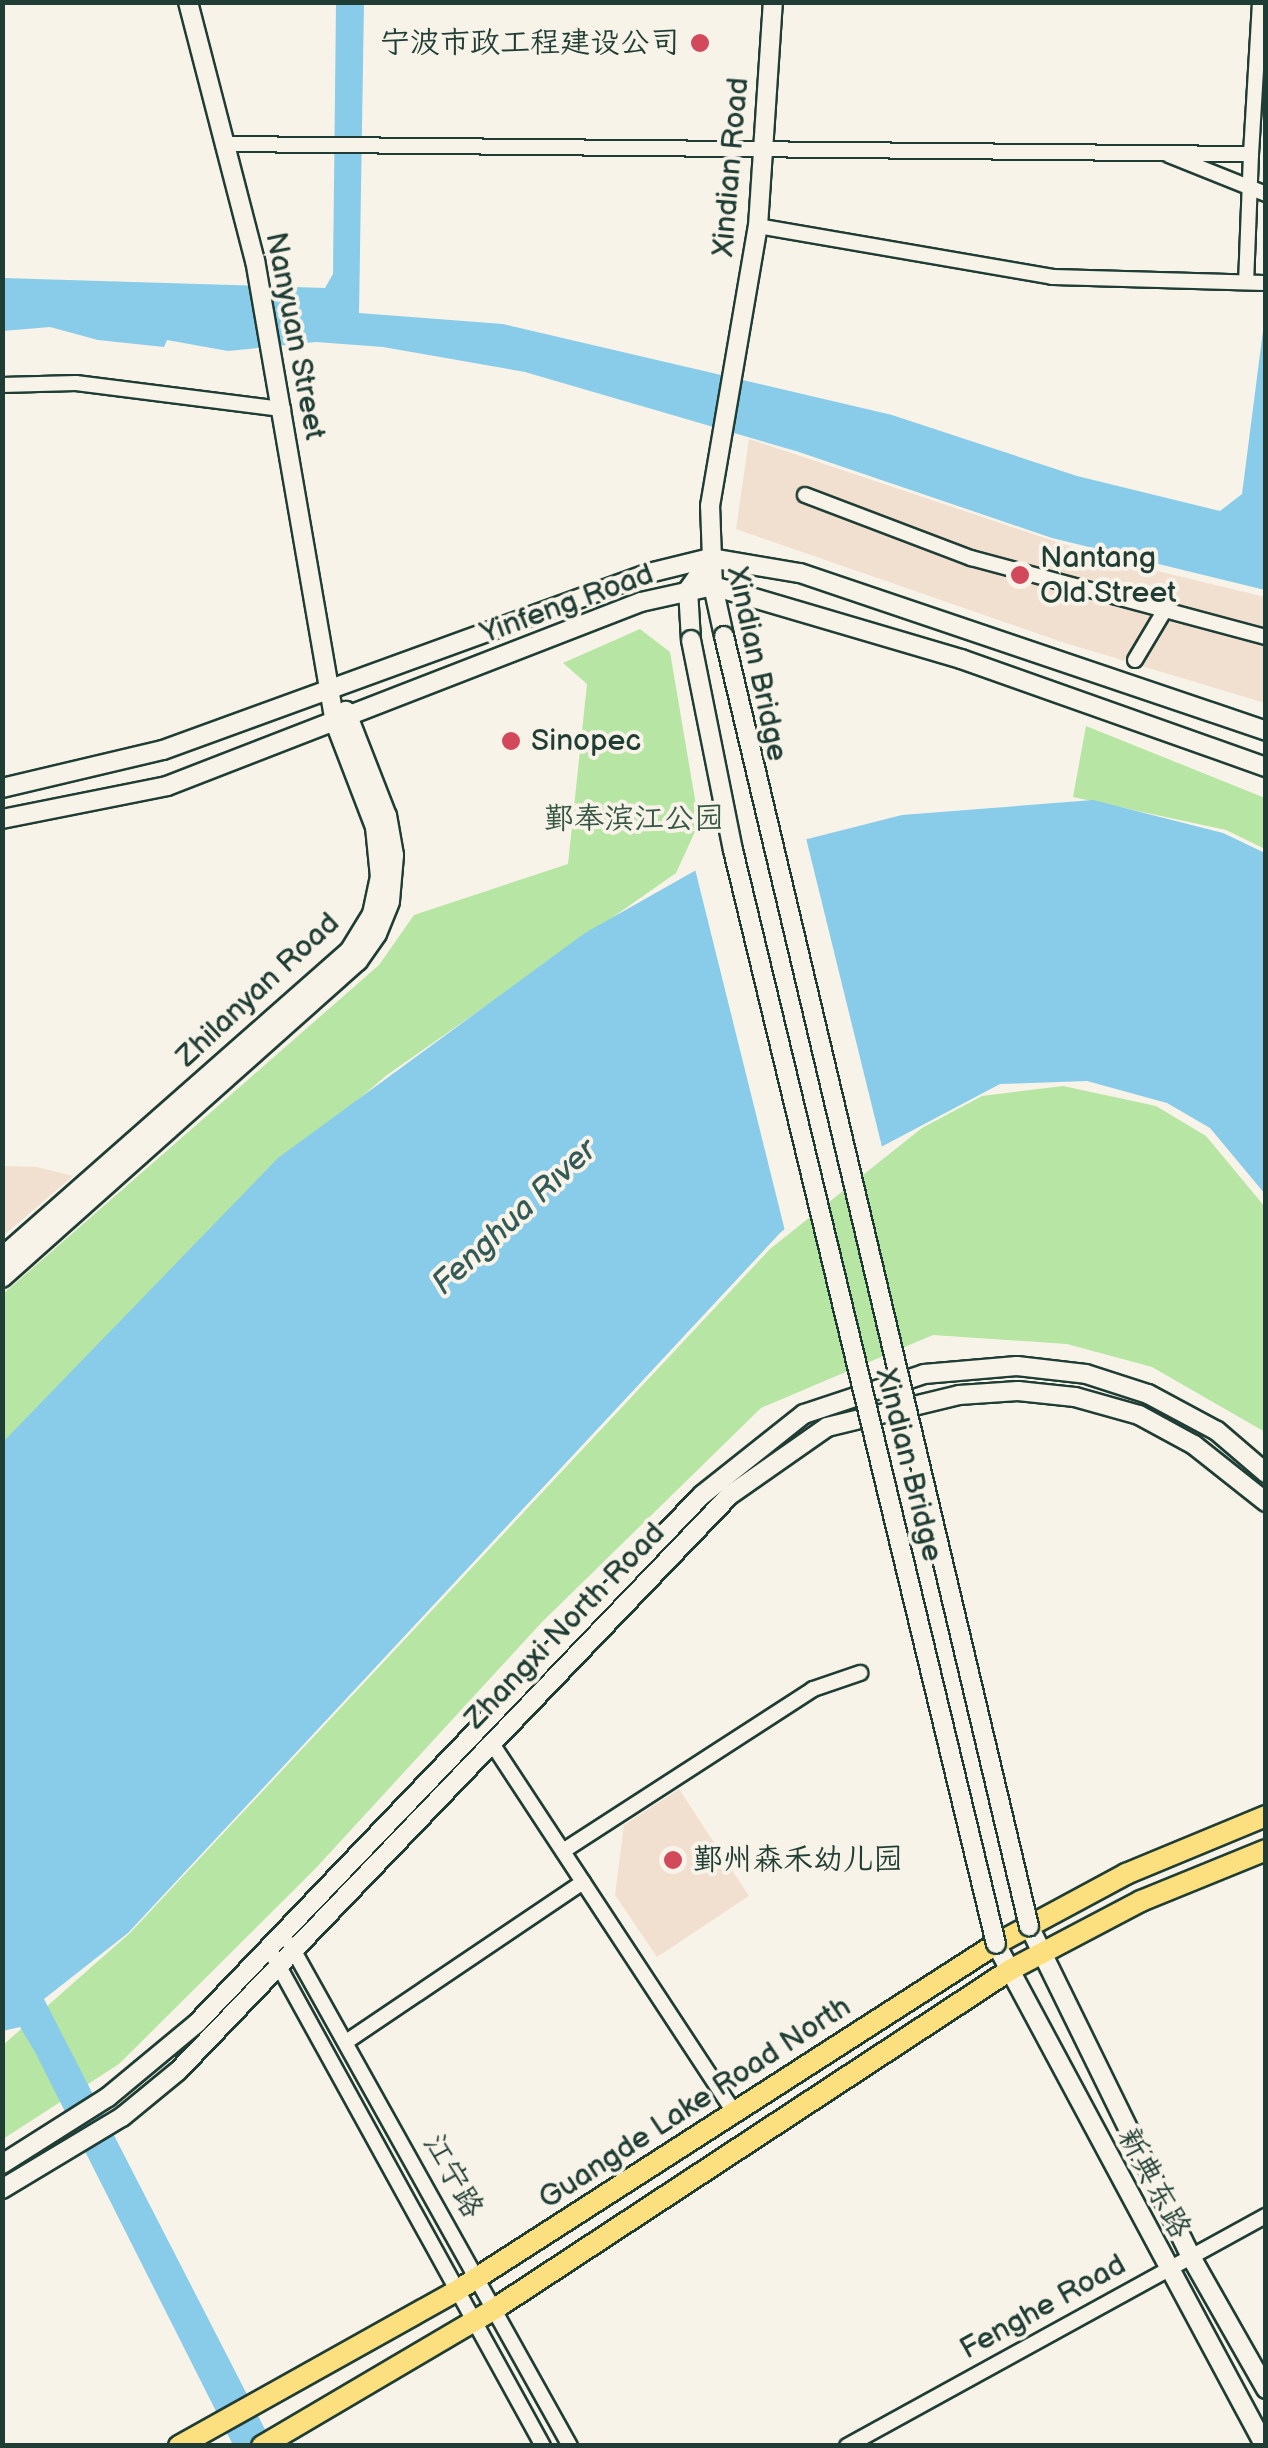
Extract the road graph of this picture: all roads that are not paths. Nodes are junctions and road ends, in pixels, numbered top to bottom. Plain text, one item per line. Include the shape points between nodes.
1 (188, 2) edge
2 (773, 2) edge
3 (1260, 2) edge
4 (225, 144) junction
5 (762, 148) junction
6 (1165, 153) junction
7 (1251, 154) junction
8 (1258, 192) edge
9 (758, 226) junction
10 (1257, 283) edge
11 (2, 386) edge
12 (283, 408) junction
13 (805, 496) dead end
14 (710, 558) junction
15 (713, 586) junction
16 (688, 590) junction
17 (1166, 608) junction
18 (1266, 637) edge
19 (1135, 660) dead end
20 (331, 684) junction
21 (342, 720) junction
22 (1266, 731) edge
23 (1266, 767) edge
24 (2, 788) edge
25 (2, 819) edge
26 (2, 1258) edge
27 (2, 1278) edge
28 (1266, 1473) edge
29 (1266, 1502) edge
30 (860, 1673) dead end
31 (491, 1742) junction
32 (1257, 1820) edge
33 (562, 1850) junction
34 (1262, 1851) edge
35 (583, 1882) junction
36 (1029, 1926) junction
37 (290, 1943) junction
38 (996, 1944) junction
39 (1040, 1954) junction
40 (276, 1960) junction
41 (1010, 1970) junction
42 (346, 2042) junction
43 (735, 2114) junction
44 (2, 2164) edge
45 (2, 2190) edge
46 (1266, 2216) edge
47 (1192, 2257) junction
48 (1169, 2270) junction
49 (478, 2278) junction
50 (458, 2290) junction
51 (496, 2308) junction
52 (476, 2320) junction
53 (1266, 2389) edge
54 (269, 2442) edge
55 (179, 2446) edge
56 (543, 2446) edge
57 (570, 2446) edge
58 (847, 2446) edge
59 (1264, 2446) edge

1 - 4 main road, Nanyuan Street
2 - 5 main road, Xindian Road
3 - 7 street
4 - 5 street
4 - 12 main road, Nanyuan Street
5 - 6 street
5 - 9 main road, Xindian Road
6 - 7 street
6 - 8 street
7 - 8 street
8 - 10 street
9 - 10 street via 1052,277
9 - 14 main road, Xindian Road via 710,506
11 - 12 street via 76,383
12 - 20 main road, Nanyuan Street
13 - 17 street via 971,558
14 - 15 main road, Xindian Bridge
14 - 16 main road, Xindian Bridge
14 - 20 main road, Yinfeng Road via 649,573
14 - 22 main road, Yinfeng Road via 800,572
15 - 16 main road, Yinfeng Road
15 - 23 main road, Yinfeng Road via 960,659
15 - 36 main road, Xindian Bridge, bridge
16 - 21 main road, Yinfeng Road via 641,602
16 - 38 main road, Xindian Bridge, bridge via 691,640 733,850
17 - 18 street
17 - 19 street
20 - 21 main road, Zhilanyan Road
20 - 24 main road, Yinfeng Road via 164,750
21 - 25 main road, Yinfeng Road via 167,786
21 - 26 main road, Zhilanyan Road via 381,856 377,895 362,934
21 - 27 main road, Zhilanyan Road via 394,855 390,901 377,934 358,961
28 - 37 main road, Zhangxi North Road via 1216,1431 1148,1394 1086,1374 1017,1366 924,1374 818,1407 771,1435 702,1495
29 - 31 main road, Zhangxi North Road via 1194,1445 1139,1415 1076,1397 978,1394 854,1416 801,1442 730,1495
30 - 33 street via 813,1689
31 - 33 street
31 - 37 main road, Zhangxi North Road
32 - 36 main road, Guangde Lake Road North via 1126,1874
33 - 35 street
34 - 39 main road, Guangde Lake Road North via 1141,1901
35 - 42 street
35 - 43 street
36 - 38 main road, Guangde Lake Road North
36 - 39 main road, 新典东路
37 - 40 main road, Zhangxi North Road
37 - 42 street, 江宁路
38 - 41 main road, 新典东路
38 - 43 main road, Guangde Lake Road North
39 - 41 main road, Guangde Lake Road North
39 - 47 main road, 新典东路
40 - 44 main road, Zhangxi North Road via 108,2096
40 - 45 main road, Zhangxi North Road via 178,2071 122,2117
40 - 50 street, 江宁路
41 - 48 main road, 新典东路
41 - 51 main road, Guangde Lake Road North
42 - 49 street, 江宁路
43 - 49 main road, Guangde Lake Road North
46 - 47 street, Fenghe Road
47 - 48 street, Fenghe Road
47 - 53 main road, 新典东路
48 - 58 street, Fenghe Road
48 - 59 main road, 新典东路
49 - 50 main road, Guangde Lake Road North
49 - 51 street, 江宁路
50 - 52 street, 江宁路
50 - 55 main road, Guangde Lake Road North
51 - 52 main road, Guangde Lake Road North
51 - 57 street, 江宁路
52 - 54 main road, Guangde Lake Road North
52 - 56 street, 江宁路

